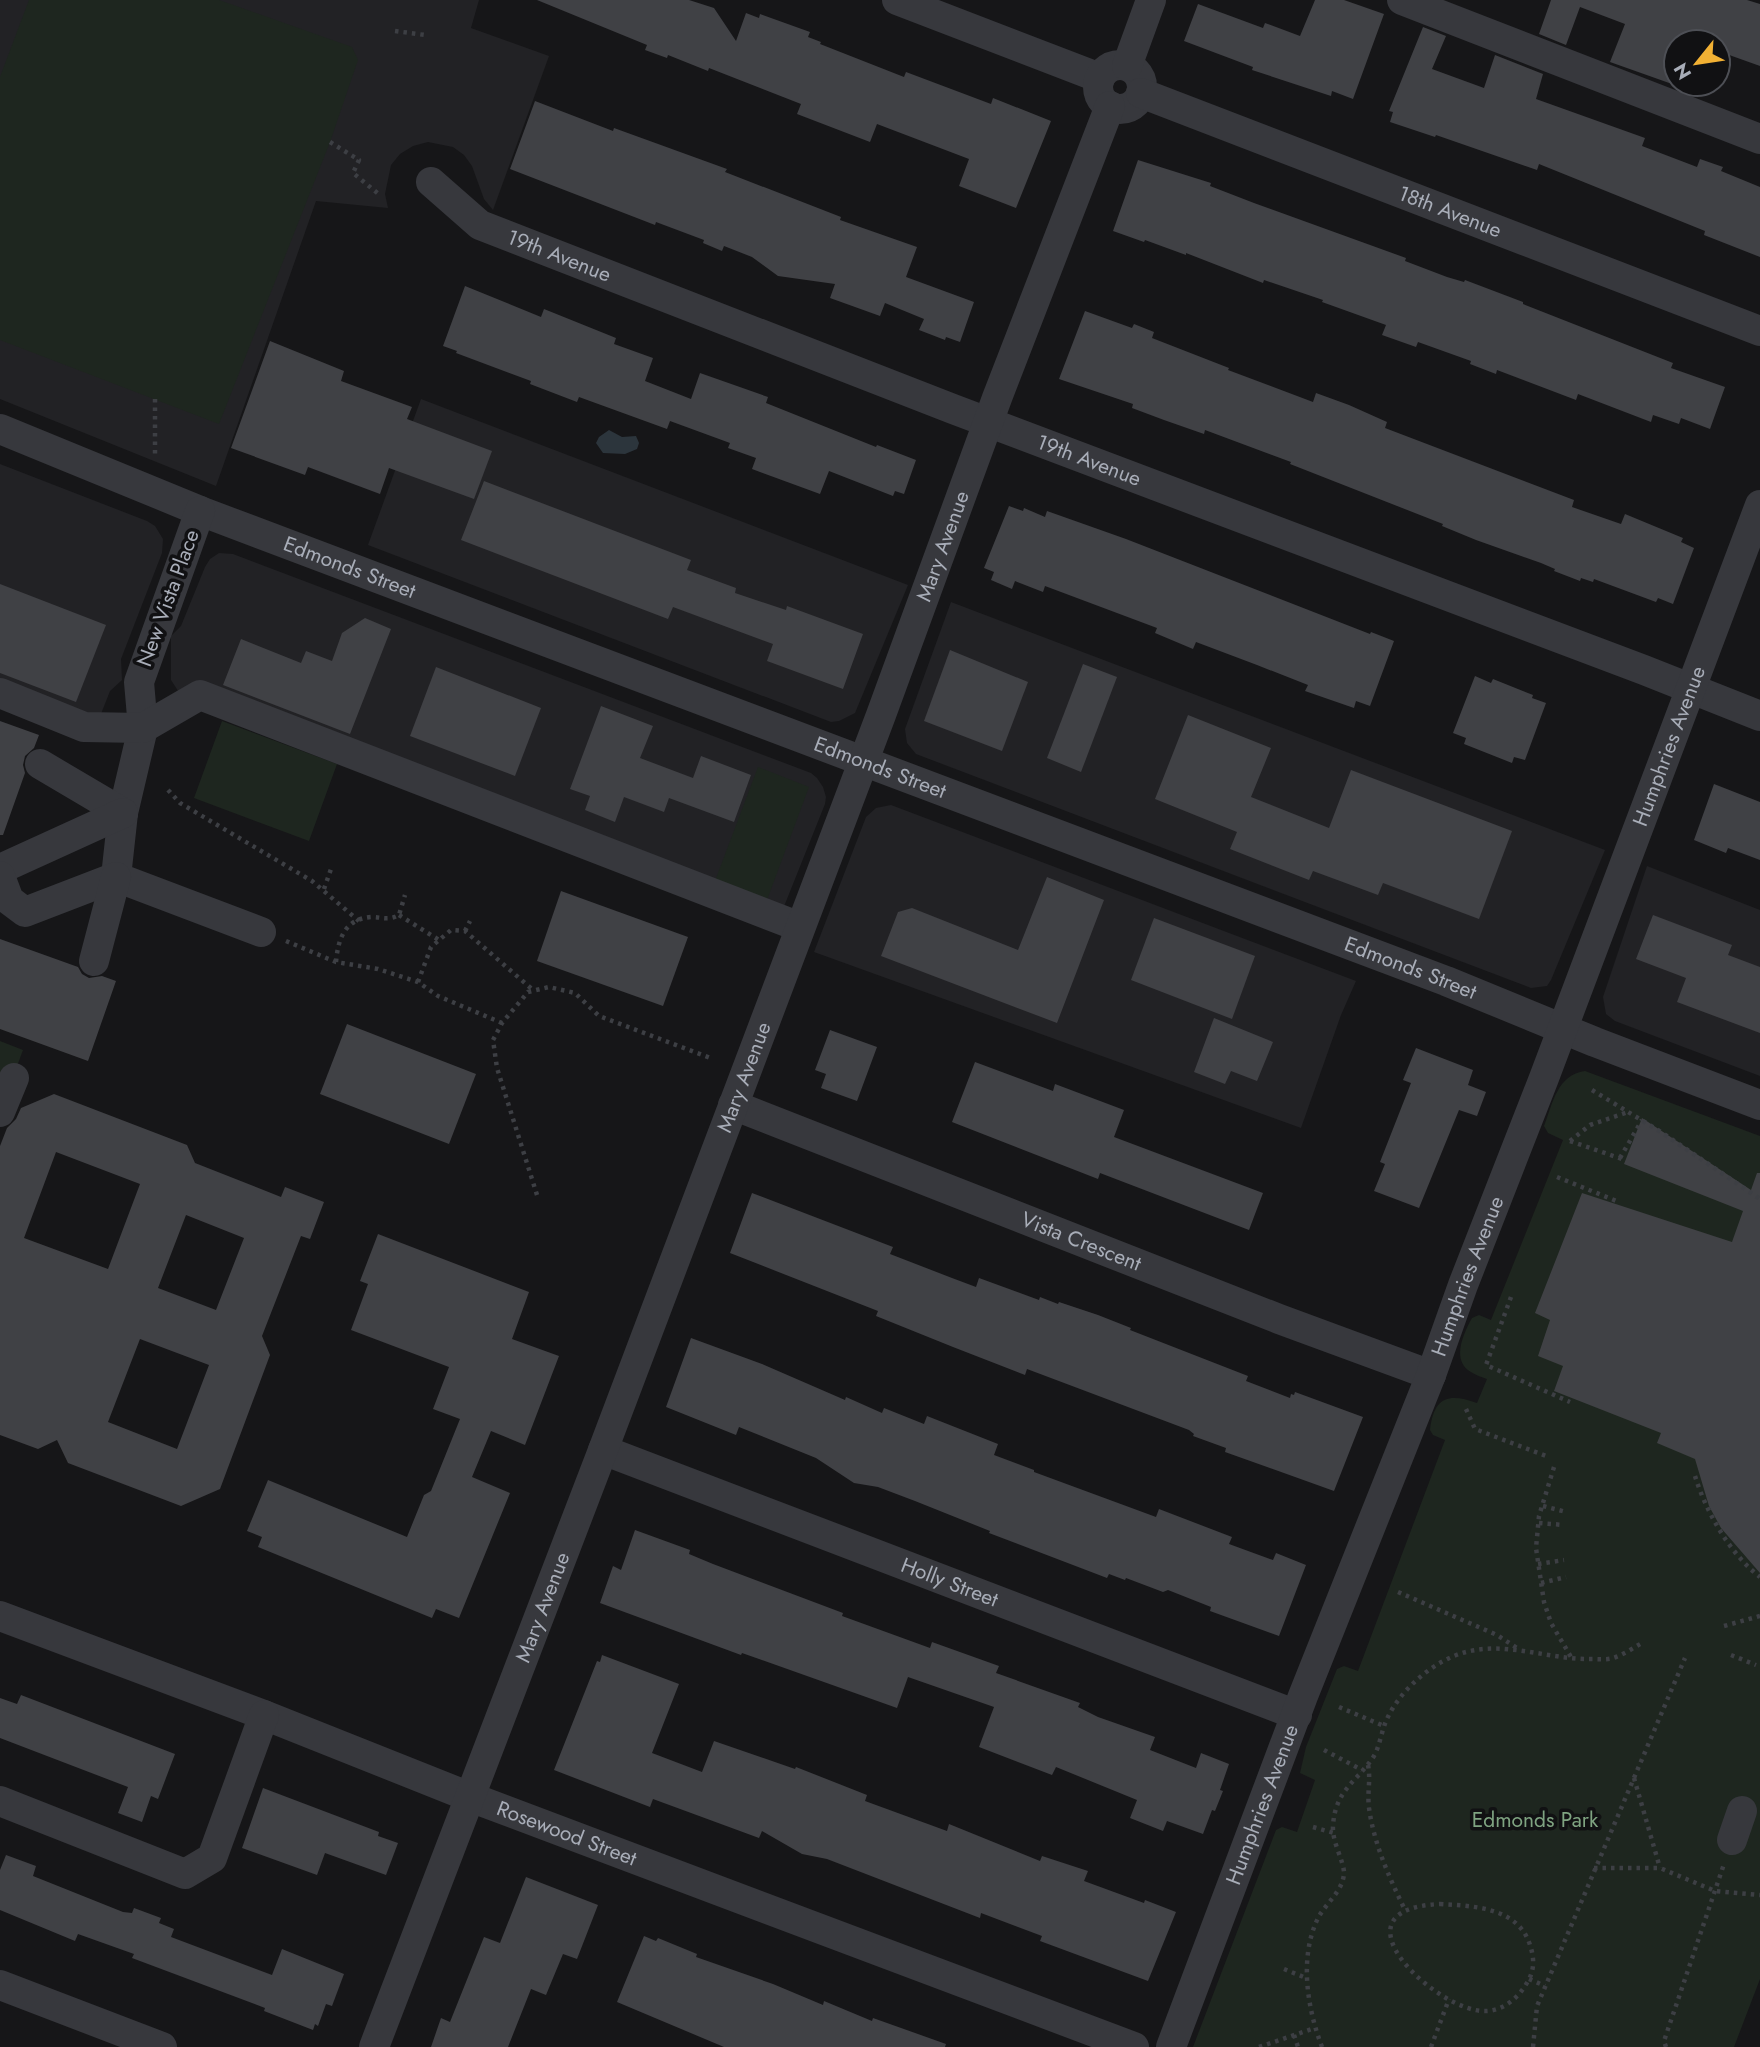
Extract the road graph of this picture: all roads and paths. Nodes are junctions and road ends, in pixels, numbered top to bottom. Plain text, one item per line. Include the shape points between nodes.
1 (897, 0) edge
2 (1151, 0) edge
3 (1402, 0) edge
4 (395, 31) dead end
5 (425, 35) dead end
6 (1127, 66) junction
7 (1100, 78) junction
8 (1140, 93) junction
9 (1111, 106) junction
10 (1760, 139) edge
11 (330, 142) dead end
12 (431, 182) dead end
13 (381, 196) dead end
14 (1760, 331) edge
15 (155, 399) dead end
16 (989, 421) junction
17 (0, 429) edge
18 (155, 454) dead end
19 (1760, 505) edge
20 (200, 511) junction
21 (1691, 689) junction
22 (0, 693) edge
23 (1760, 716) edge
24 (143, 728) junction
25 (863, 759) junction
26 (40, 764) dead end
27 (169, 790) dead end
28 (123, 813) junction
29 (332, 866) dead end
30 (0, 869) edge
31 (0, 876) edge
32 (116, 877) junction
33 (324, 889) junction
34 (405, 895) dead end
35 (45, 904) junction
36 (399, 915) junction
37 (359, 921) junction
38 (470, 921) dead end
39 (800, 927) junction
40 (465, 931) junction
41 (261, 932) joint
42 (38, 933) dead end
43 (439, 940) junction
44 (94, 961) dead end
45 (336, 962) junction
46 (418, 982) junction
47 (533, 990) junction
48 (502, 1023) junction
49 (1562, 1027) junction
50 (713, 1059) dead end
51 (14, 1078) dead end
52 (1592, 1090) dead end
53 (733, 1105) junction
54 (1760, 1105) edge
55 (0, 1112) edge
56 (1628, 1112) junction
57 (1642, 1121) junction
58 (1557, 1177) dead end
59 (537, 1195) dead end
60 (1760, 1199) edge
61 (1619, 1202) dead end
62 (1511, 1297) dead end
63 (1432, 1375) junction
64 (1570, 1402) dead end
65 (1466, 1409) dead end
66 (603, 1450) junction
67 (1549, 1457) dead end
68 (1554, 1467) dead end
69 (1695, 1476) dead end
70 (1543, 1506) junction
71 (1566, 1512) dead end
72 (1539, 1523) junction
73 (1564, 1525) dead end
74 (1563, 1560) dead end
75 (1538, 1564) junction
76 (1566, 1577) dead end
77 (1760, 1577) edge
78 (1541, 1583) junction
79 (1398, 1592) dead end
80 (0, 1616) edge
81 (1760, 1616) edge
82 (1724, 1626) dead end
83 (1642, 1643) dead end
84 (1519, 1650) junction
85 (1731, 1655) dead end
86 (1572, 1658) junction
87 (1685, 1658) dead end
88 (1756, 1665) dead end
89 (1339, 1707) dead end
90 (264, 1715) junction
91 (1297, 1715) junction
92 (1384, 1726) junction
93 (1324, 1750) dead end
94 (1368, 1764) junction
95 (1362, 1770) junction
96 (1634, 1778) junction
97 (470, 1797) junction
98 (0, 1801) edge
99 (1742, 1811) dead end
100 (1313, 1827) dead end
101 (1334, 1833) junction
102 (1732, 1840) joint
103 (1594, 1868) junction
104 (1660, 1868) junction
105 (1715, 1891) junction
106 (1760, 1895) edge
107 (1405, 1910) junction
108 (1284, 1969) dead end
109 (1306, 1978) junction
110 (1530, 1979) junction
111 (0, 1985) edge
112 (1545, 1986) junction
113 (1449, 1999) junction
114 (1315, 2028) junction
115 (1294, 2035) junction
116 (1663, 2045) edge
117 (162, 2047) edge
118 (374, 2047) edge
119 (1134, 2047) edge
120 (1171, 2047) edge
121 (1259, 2047) edge
122 (1298, 2047) edge
123 (1322, 2047) edge
124 (1430, 2047) edge
125 (1533, 2047) edge

1 - 7 street
2 - 6 street
3 - 10 street
4 - 5 path
6 - 7 street via 1114,66
6 - 8 street via 1138,74
7 - 9 street via 1101,98
8 - 9 street via 1128,107
8 - 14 street, 18th Avenue
9 - 16 street, Mary Avenue
11 - 13 path via 359,160 353,173
12 - 16 street, 19th Avenue via 480,225
15 - 18 path
16 - 21 street, 19th Avenue
16 - 25 street, Mary Avenue
17 - 20 street, Edmonds Street
19 - 21 street, Humphries Avenue
20 - 24 street, New Vista Place via 139,681
20 - 25 street, Edmonds Street
21 - 23 street, 19th Avenue
21 - 49 street, Humphries Avenue
22 - 24 street via 84,727
24 - 28 street, New Vista Place
24 - 39 street via 200,695
25 - 39 street, Mary Avenue
25 - 49 street, Edmonds Street
26 - 28 street
27 - 33 path via 180,803
28 - 30 street
28 - 32 street, New Vista Place
29 - 33 path
31 - 35 street via 9,900 25,912
32 - 35 street
32 - 41 street
32 - 44 street, New Vista Place
33 - 37 path
34 - 36 path
35 - 42 street
36 - 37 path via 391,920 369,917
36 - 43 path
37 - 45 path via 349,925 338,940
38 - 40 path
39 - 53 street, Mary Avenue
40 - 43 path via 451,930
40 - 47 path
41 - 45 path
43 - 46 path via 431,947
45 - 46 path
46 - 48 path via 438,996
47 - 48 path
47 - 50 path via 549,987 575,993 599,1016
48 - 59 path via 493,1040 497,1068
49 - 54 street, Edmonds Street
49 - 63 street, Humphries Avenue
51 - 55 street
52 - 56 path
53 - 63 street, Vista Crescent
53 - 66 street, Mary Avenue
56 - 57 path
56 - 57 path via 1590,1125 1570,1141 1623,1159
57 - 60 path
58 - 61 path
62 - 64 path via 1486,1365
63 - 91 street, Humphries Avenue
65 - 67 path via 1475,1429
66 - 91 street, Holly Street
66 - 97 street, Mary Avenue
68 - 70 path
69 - 77 path via 1716,1525
70 - 71 path
70 - 72 path
72 - 73 path
72 - 75 path
74 - 75 path
75 - 78 path
76 - 78 path
78 - 86 path via 1551,1623
79 - 84 path via 1497,1635
80 - 90 street, Rosewood Street
81 - 82 path
83 - 86 path via 1612,1658
84 - 86 path
84 - 92 path via 1465,1652 1429,1671 1407,1690
85 - 88 path
87 - 96 path
89 - 92 path
90 - 97 street, Rosewood Street
90 - 98 street via 212,1858 186,1874
91 - 120 street, Humphries Avenue
92 - 94 path
93 - 95 path
94 - 95 path
94 - 107 path via 1373,1831
95 - 101 path via 1343,1791
96 - 103 path
96 - 104 path
97 - 118 street, Mary Avenue
97 - 119 street, Rosewood Street
99 - 102 street
100 - 101 path
101 - 109 path via 1344,1872 1318,1918
102 - 105 path
103 - 104 path
103 - 112 path
104 - 105 path
105 - 106 path
105 - 116 path
107 - 110 path via 1440,1904 1502,1914 1527,1936 1534,1967
107 - 113 path via 1395,1918 1390,1942 1406,1965
108 - 109 path
109 - 114 path
110 - 112 path
110 - 113 path via 1513,2000 1490,2011
111 - 117 street
112 - 125 path via 1537,2006
113 - 124 path
114 - 115 path
114 - 123 path
115 - 121 path
115 - 122 path

